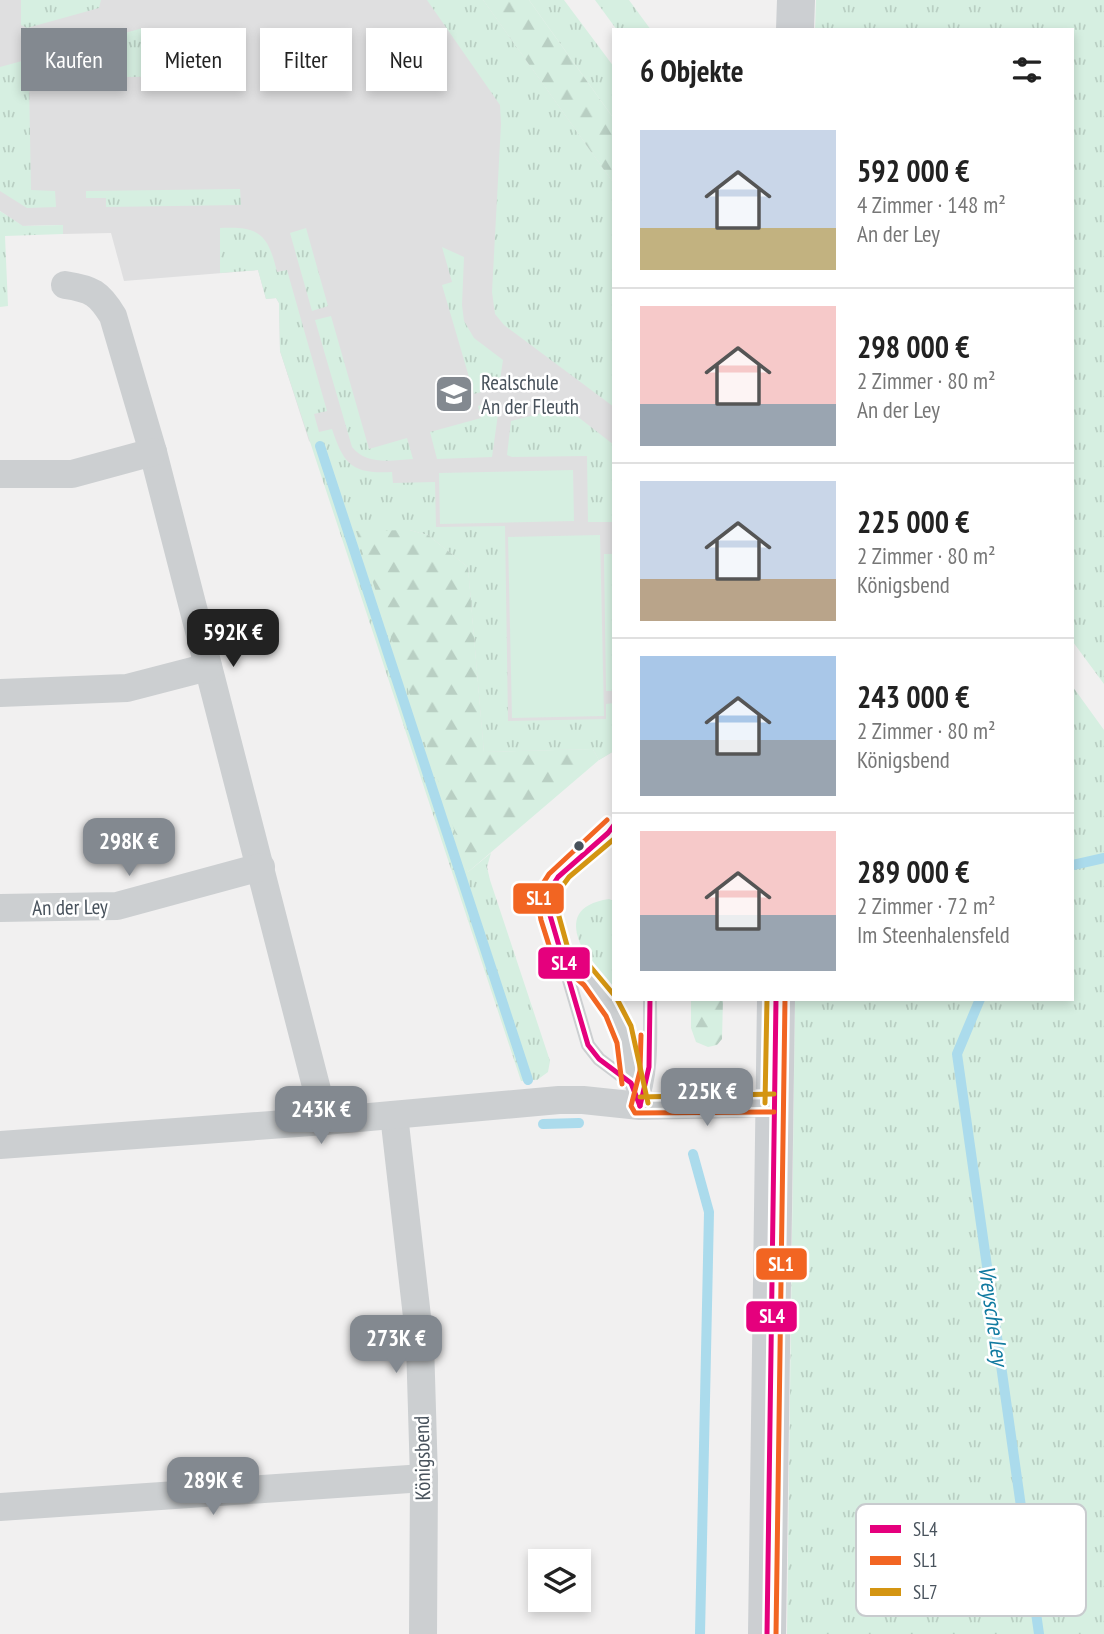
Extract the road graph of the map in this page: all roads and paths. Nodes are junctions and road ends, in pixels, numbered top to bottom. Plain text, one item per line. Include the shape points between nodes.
1 (796, 0) edge
2 (795, 28) edge
3 (65, 285) dead end
4 (153, 452) junction
5 (0, 474) edge
6 (208, 667) junction
7 (0, 693) edge
8 (612, 828) edge
9 (261, 867) junction
10 (0, 908) edge
11 (561, 955) junction
12 (650, 1001) edge
13 (776, 1001) edge
14 (635, 1095) junction
15 (774, 1103) junction
16 (394, 1115) junction
17 (326, 1121) junction
18 (0, 1145) edge
19 (424, 1478) junction
20 (0, 1507) edge
21 (423, 1634) edge
22 (767, 1634) edge

1 - 2 main road
3 - 4 street via 95,293 113,316
4 - 5 street via 72,474
4 - 6 street
6 - 7 street via 127,688
6 - 9 street
8 - 11 lane via 558,877 547,894
9 - 10 street, An der Ley via 117,906
9 - 17 street
11 - 14 lane via 588,1045
11 - 14 lane via 592,979 618,1019
12 - 14 lane via 646,1090
13 - 15 main road
14 - 15 street
14 - 16 street
15 - 22 main road
16 - 17 street
16 - 19 street, Königsbend via 419,1343
17 - 18 street
19 - 20 street
19 - 21 street, Königsbend

